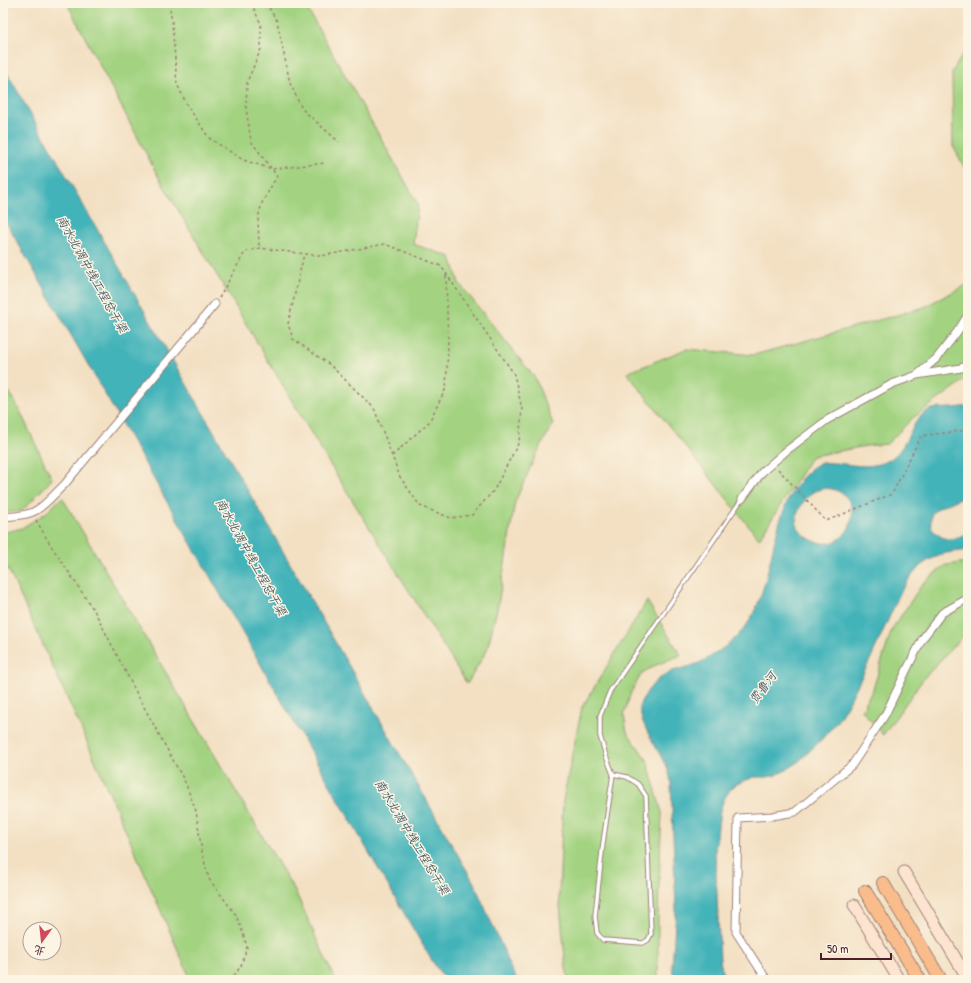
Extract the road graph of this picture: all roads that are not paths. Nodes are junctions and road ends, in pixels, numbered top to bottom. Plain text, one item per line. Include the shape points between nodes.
1 (215, 304) road end
2 (968, 315) edge
3 (968, 365) edge
4 (917, 375) junction
5 (742, 500) joint
6 (3, 517) edge
7 (968, 599) edge
8 (613, 774) junction
9 (904, 872) dead end
10 (883, 883) dead end
11 (865, 892) dead end
12 (854, 905) dead end
13 (968, 979) edge
14 (767, 980) edge
15 (899, 980) edge
16 (920, 980) edge
17 (941, 980) edge

1 - 6 street via 64,485 35,511
2 - 4 street via 936,358
3 - 4 street
4 - 5 street via 892,384 827,420 762,472
5 - 8 lane via 610,691 600,716 600,736
7 - 14 street via 942,613 923,638 885,715 852,765 795,812 738,818 736,932
8 - 8 lane via 595,916 597,933 603,940 643,943 651,934 646,796 638,784 626,777
9 - 13 main road
10 - 17 highway
11 - 16 highway
12 - 15 main road

